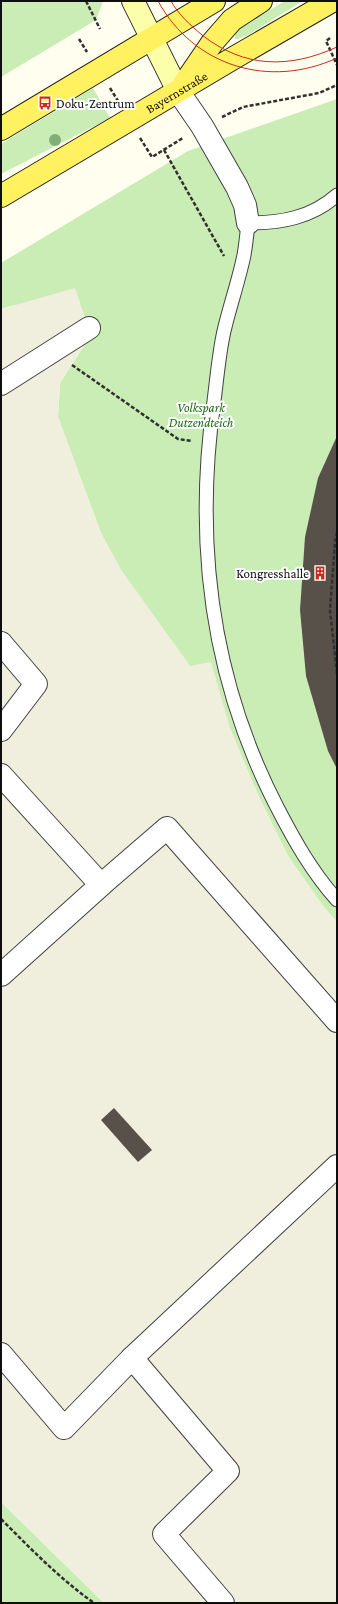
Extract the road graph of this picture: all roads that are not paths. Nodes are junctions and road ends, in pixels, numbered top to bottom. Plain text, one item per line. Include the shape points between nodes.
1 (132, 1) edge
2 (214, 1) edge
3 (261, 1) edge
4 (332, 1) edge
5 (152, 38) junction
6 (178, 91) junction
7 (1, 129) edge
8 (337, 195) edge
9 (1, 196) edge
10 (248, 223) junction
11 (89, 328) dead end
12 (1, 384) edge
13 (1, 642) edge
14 (1, 730) edge
15 (1, 774) edge
16 (101, 885) junction
17 (337, 900) edge
18 (1, 975) edge
19 (337, 1021) edge
20 (337, 1166) edge
21 (1, 1354) edge
22 (132, 1358) junction
23 (223, 1603) edge

1 - 5 main road
2 - 5 main road
3 - 6 main road via 232,20
4 - 6 main road, Bayernstraße
5 - 6 main road
5 - 7 main road
6 - 9 main road, Bayernstraße
6 - 10 street via 202,126 237,188 246,205
8 - 10 lane via 304,216 271,223
10 - 17 lane via 245,253 224,332 208,443 205,491 207,561 212,609 228,682 248,743 295,840 321,882
11 - 12 street
13 - 14 street via 36,684
15 - 16 street
16 - 18 street
16 - 19 street via 167,828
20 - 22 street
21 - 22 street via 64,1428
22 - 23 street via 228,1471 164,1534

